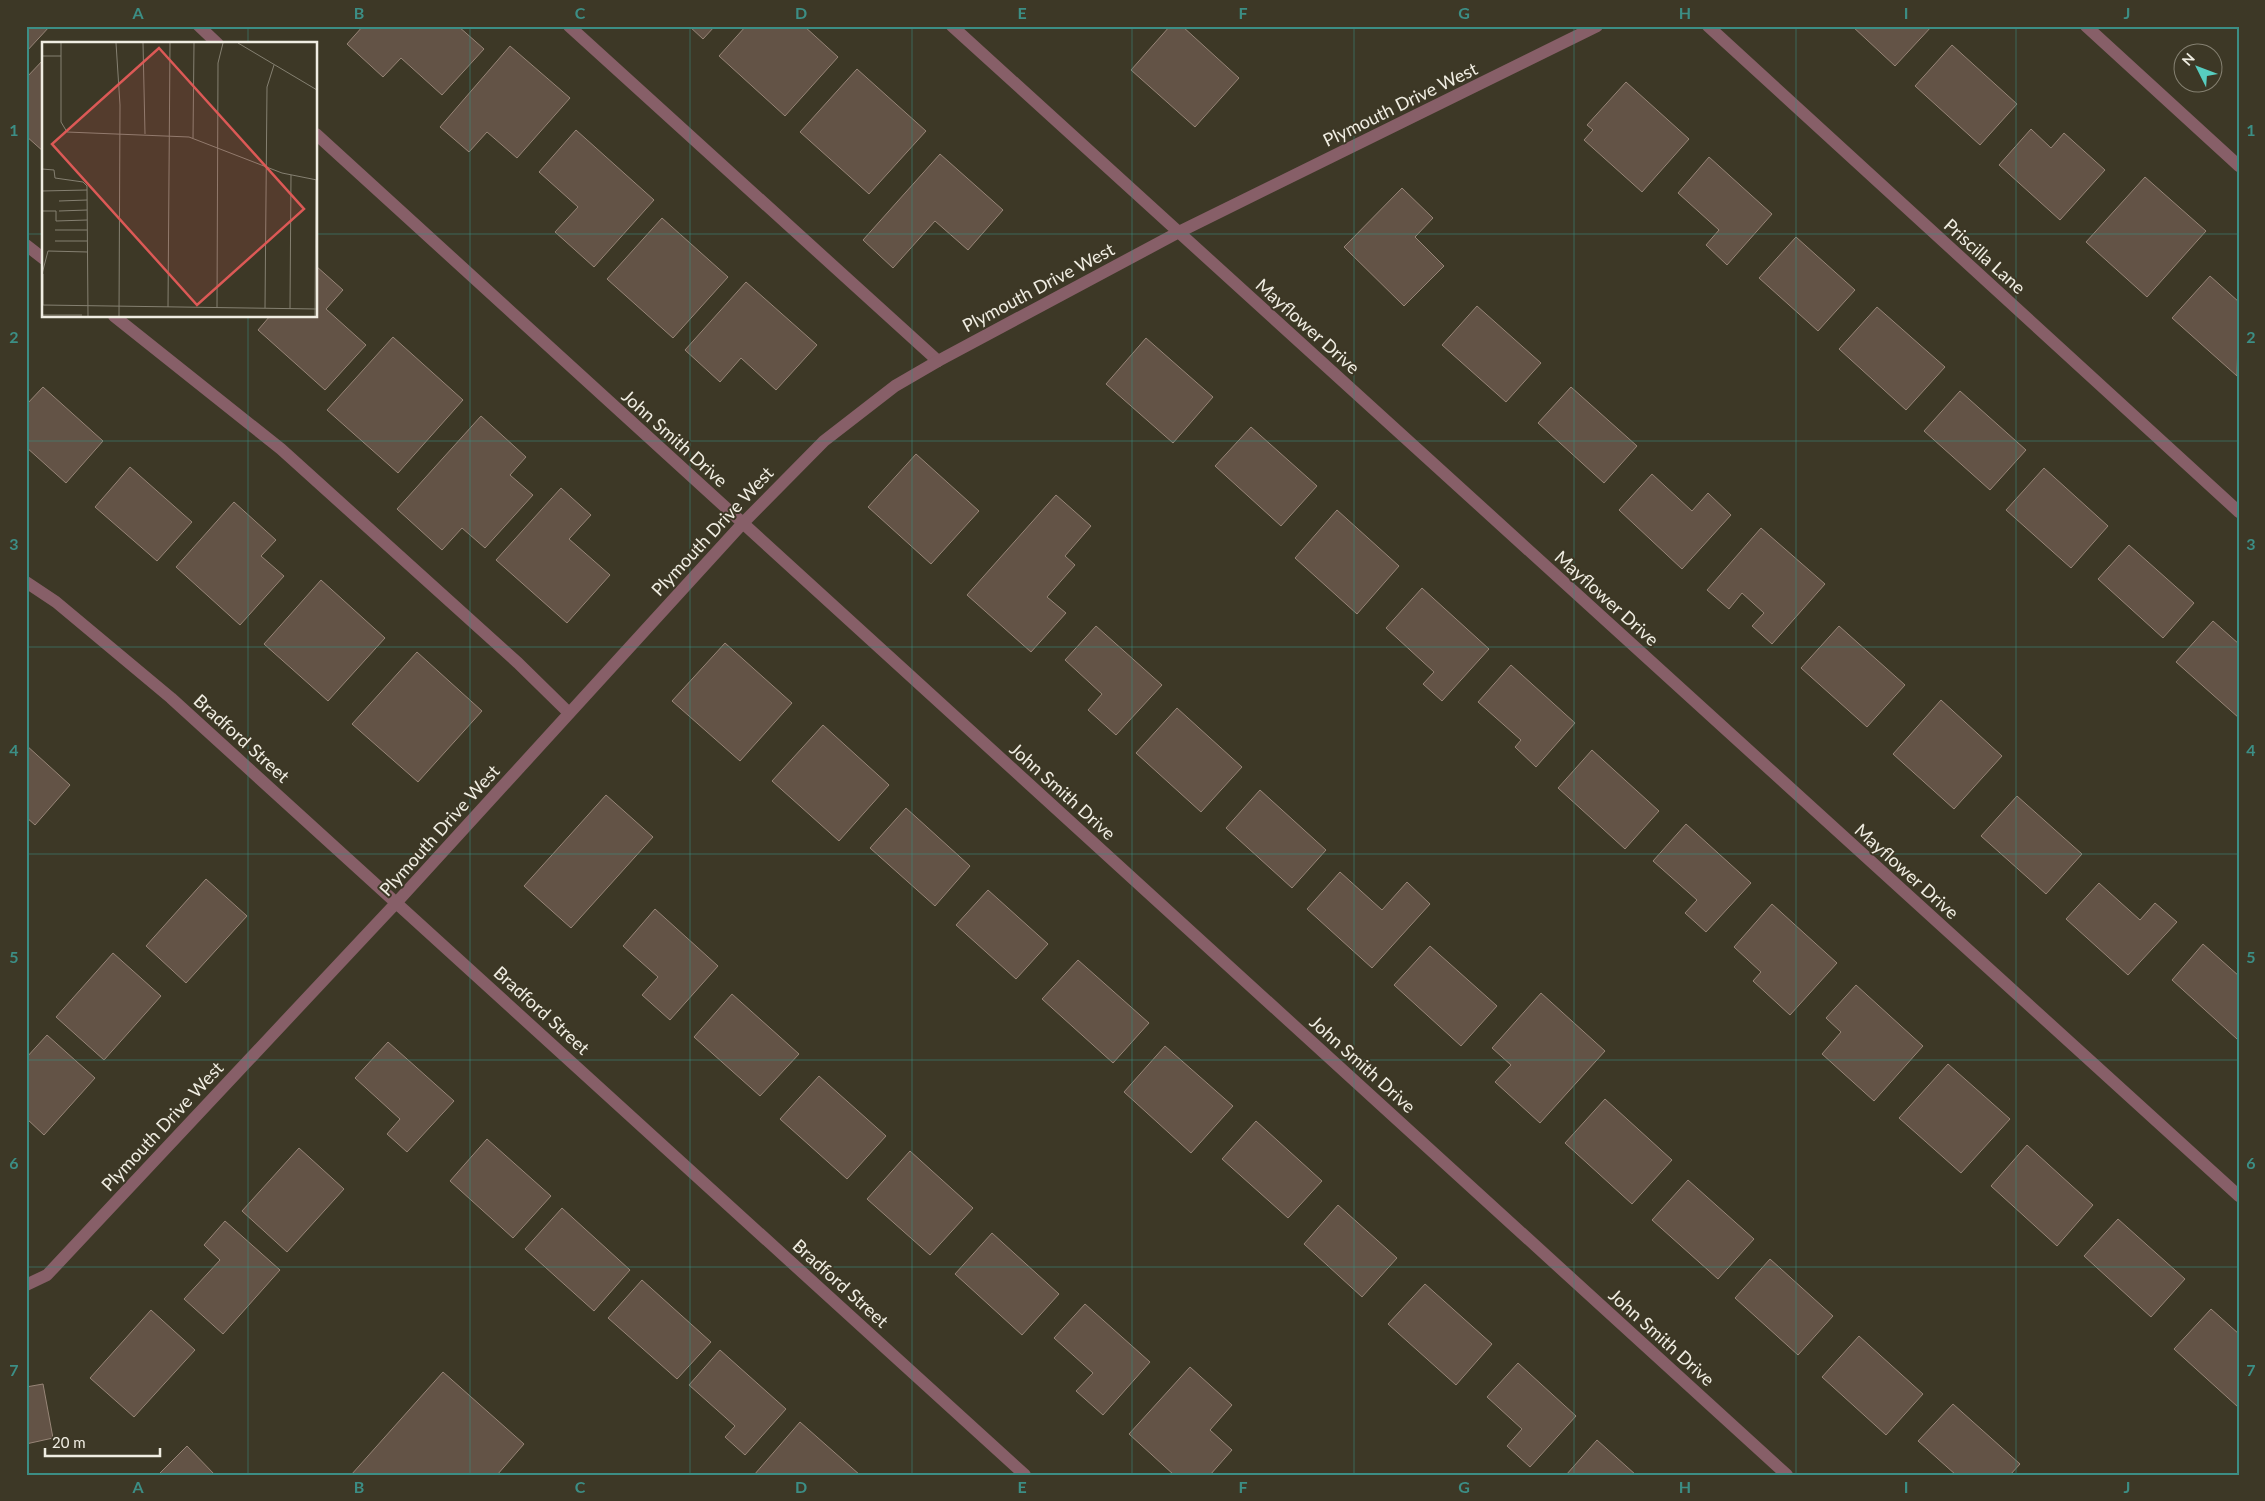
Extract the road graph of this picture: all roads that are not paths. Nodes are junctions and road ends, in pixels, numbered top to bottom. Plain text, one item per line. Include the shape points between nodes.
1 (198, 26) edge
2 (569, 26) edge
3 (952, 26) edge
4 (1597, 26) edge
5 (1708, 26) edge
6 (2086, 26) edge
7 (216, 42) edge
8 (318, 136) edge
9 (2239, 166) edge
10 (1179, 232) junction
11 (26, 245) edge
12 (42, 257) edge
13 (117, 318) edge
14 (938, 360) junction
15 (2239, 512) edge
16 (743, 523) junction
17 (26, 582) edge
18 (569, 713) junction
19 (397, 902) junction
20 (2239, 1196) edge
21 (26, 1285) edge
22 (1025, 1475) edge
23 (1787, 1475) edge

1 - 7 street
2 - 14 street
3 - 10 street, Mayflower Drive
4 - 10 street, Plymouth Drive West
5 - 15 street, Priscilla Lane
6 - 9 street
8 - 16 street, John Smith Drive
10 - 14 street, Plymouth Drive West
10 - 20 street, Mayflower Drive
11 - 12 street
13 - 18 street via 281,449 518,662
14 - 16 street, Plymouth Drive West via 895,386 824,440
16 - 18 street, Plymouth Drive West
16 - 23 street, John Smith Drive
17 - 19 street, Bradford Street via 56,602 172,698
18 - 19 street, Plymouth Drive West
19 - 21 street, Plymouth Drive West via 47,1275
19 - 22 street, Bradford Street

